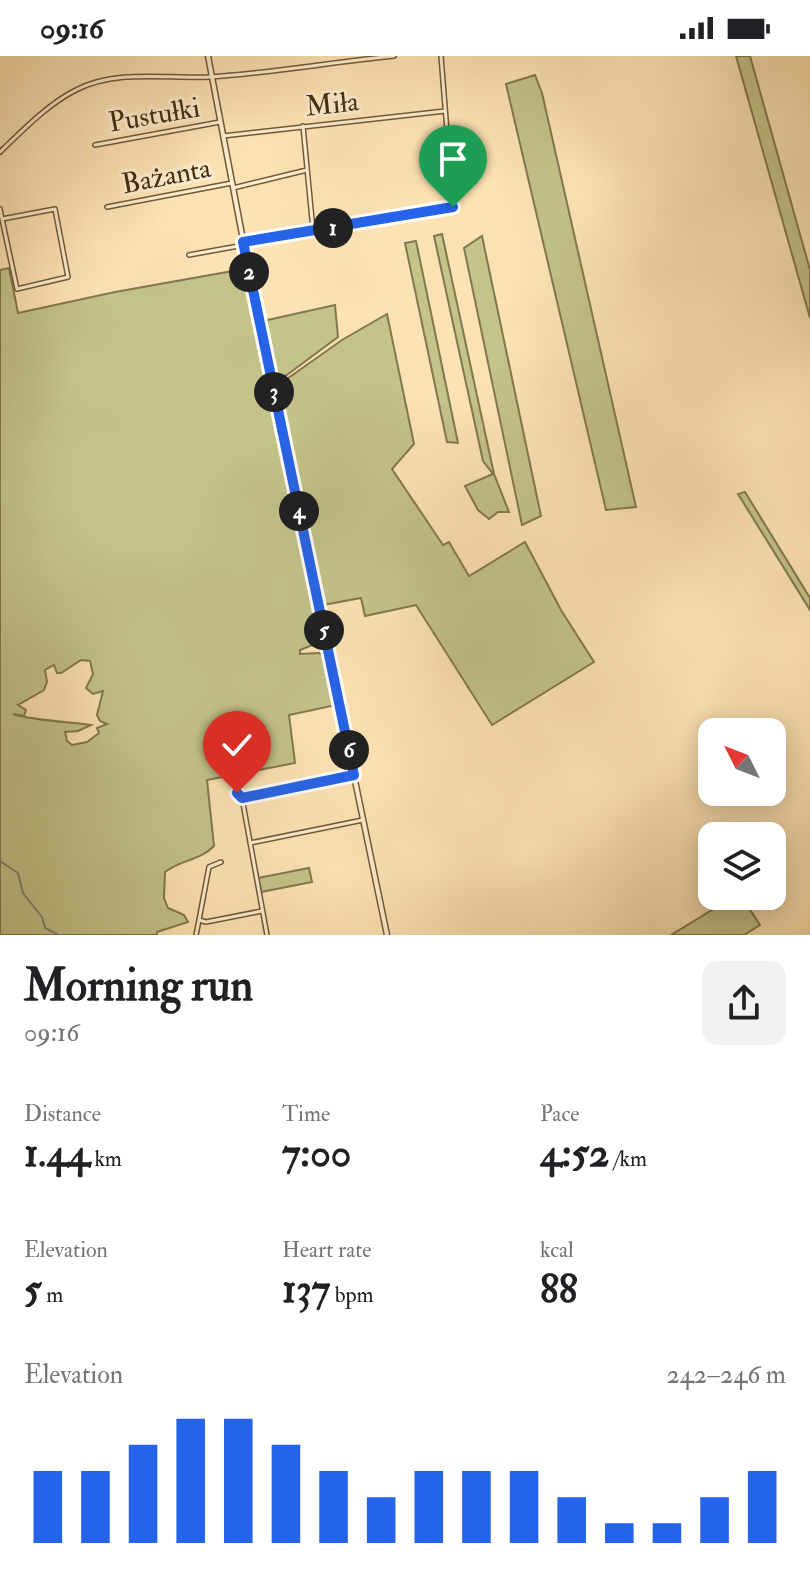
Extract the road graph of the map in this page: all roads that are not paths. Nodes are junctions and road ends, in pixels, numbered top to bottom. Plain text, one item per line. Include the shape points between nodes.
1 (208, 56) edge
2 (394, 56) edge
3 (441, 56) edge
4 (212, 77) junction
5 (445, 111) junction
6 (220, 122) junction
7 (303, 126) junction
8 (223, 136) junction
9 (95, 145) dead end
10 (0, 152) edge
11 (307, 170) junction
12 (232, 185) junction
13 (107, 207) dead end
14 (0, 209) edge
15 (2, 219) junction
16 (313, 232) junction
17 (244, 244) junction
18 (189, 255) dead end
19 (354, 775) junction
20 (233, 777) dead end
21 (242, 798) junction
22 (363, 820) junction
23 (250, 843) junction
24 (221, 862) dead end
25 (262, 911) junction
26 (199, 920) junction
27 (196, 935) edge
28 (267, 935) edge
29 (387, 935) edge

1 - 4 street
2 - 4 street
3 - 5 street
4 - 6 street
4 - 10 street via 144,75 79,88
5 - 7 street, Miła
5 - 16 street via 453,207
6 - 8 street
6 - 9 street, Pustułki
7 - 8 street, Miła
7 - 11 street
8 - 12 street
11 - 12 street, Bażanta
11 - 16 street
12 - 13 street, Bażanta
12 - 17 street
14 - 15 street
15 - 15 street via 17,289 68,277 55,209
16 - 17 street
17 - 18 street
17 - 19 street
19 - 21 street
19 - 22 street
20 - 21 street
21 - 23 street
22 - 23 street
22 - 29 street
23 - 25 street
24 - 26 street via 209,867
25 - 26 street
25 - 28 street
26 - 27 street

